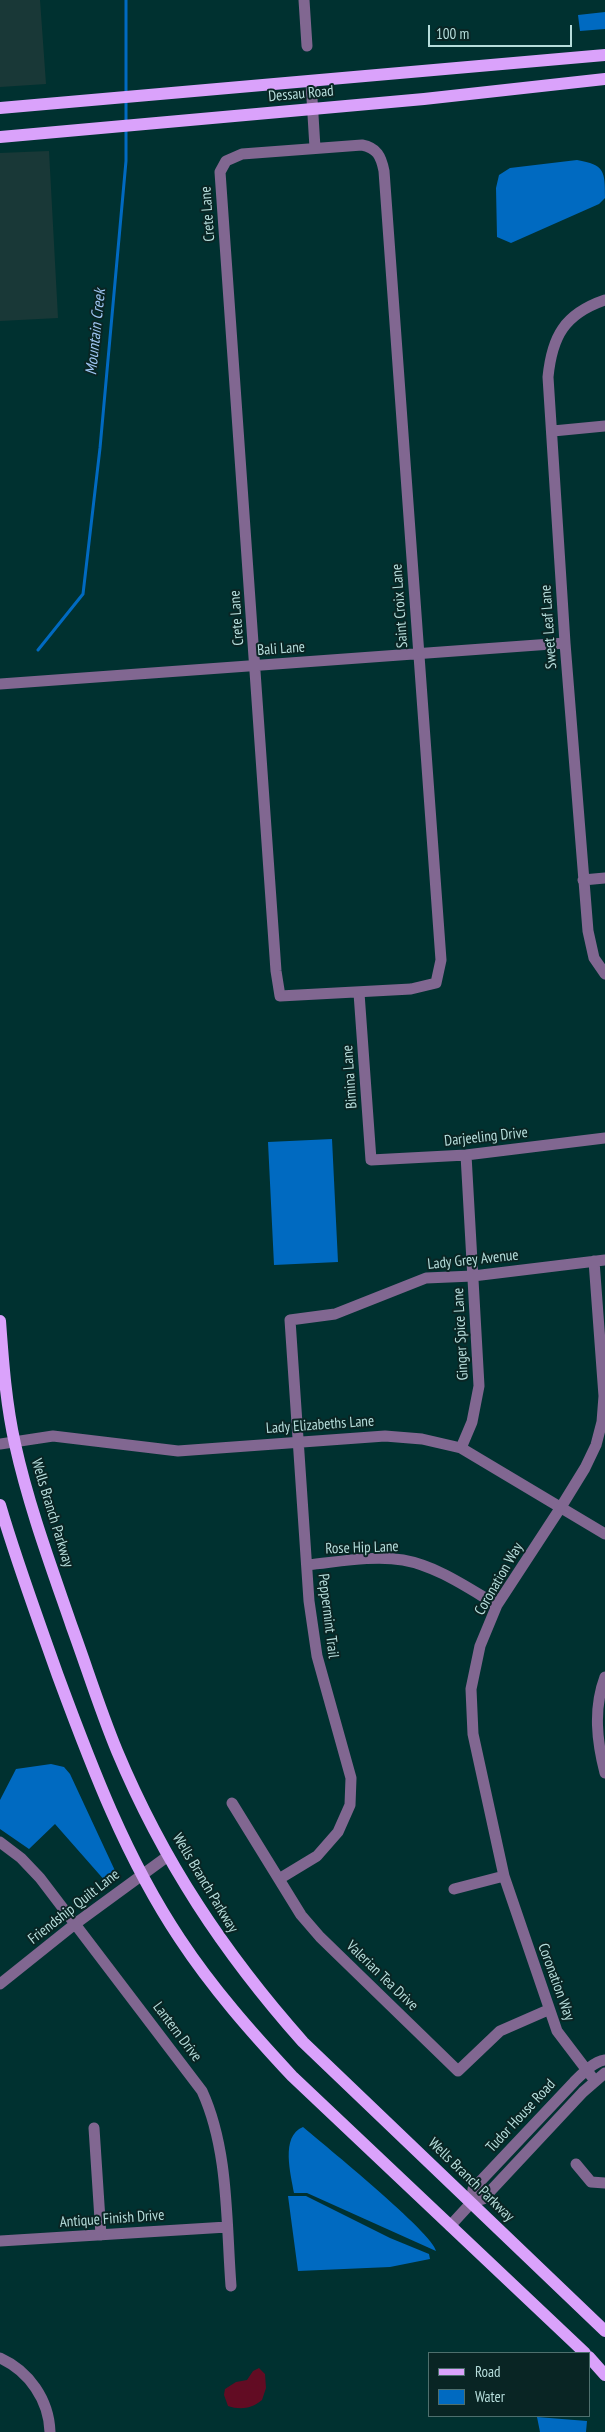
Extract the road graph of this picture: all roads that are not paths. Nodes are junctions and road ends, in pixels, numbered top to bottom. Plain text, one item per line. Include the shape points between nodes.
1 (304, 0) edge
2 (307, 46) dead end
3 (605, 55) edge
4 (605, 79) edge
5 (311, 82) junction
6 (0, 108) edge
7 (312, 109) junction
8 (0, 137) edge
9 (314, 148) junction
10 (605, 300) edge
11 (605, 426) edge
12 (553, 431) junction
13 (564, 643) junction
14 (418, 654) junction
15 (256, 666) junction
16 (0, 684) edge
17 (605, 878) edge
18 (583, 880) junction
19 (605, 974) edge
20 (359, 992) junction
21 (605, 1138) edge
22 (466, 1155) junction
23 (371, 1160) joint
24 (600, 1261) edge
25 (473, 1276) junction
26 (290, 1320) joint
27 (0, 1321) edge
28 (299, 1440) junction
29 (14, 1442) junction
30 (0, 1444) edge
31 (461, 1448) junction
32 (0, 1505) edge
33 (561, 1507) junction
34 (605, 1534) edge
35 (307, 1565) junction
36 (497, 1605) junction
37 (605, 1677) edge
38 (605, 1773) edge
39 (232, 1803) dead end
40 (0, 1842) edge
41 (168, 1856) junction
42 (141, 1873) junction
43 (504, 1876) junction
44 (279, 1879) junction
45 (454, 1889) dead end
46 (75, 1924) junction
47 (0, 1984) edge
48 (548, 2010) junction
49 (605, 2060) edge
50 (586, 2070) junction
51 (605, 2073) edge
52 (595, 2081) junction
53 (94, 2128) dead end
54 (576, 2164) dead end
55 (605, 2183) edge
56 (472, 2202) junction
57 (450, 2226) junction
58 (227, 2227) junction
59 (101, 2235) junction
60 (0, 2241) edge
61 (231, 2286) dead end
62 (605, 2331) edge
63 (584, 2352) edge
64 (0, 2358) edge
65 (590, 2358) edge
66 (605, 2376) edge
67 (50, 2432) edge

1 - 2 street
3 - 5 main road, Dessau Road
4 - 7 main road, Dessau Road
5 - 6 main road, Dessau Road
5 - 7 street
7 - 8 main road, Dessau Road
7 - 9 street
9 - 14 street, Saint Croix Lane via 362,145 376,150 384,171
9 - 15 street, Crete Lane via 242,154 226,161 220,172
10 - 12 street, Sweet Leaf Lane via 573,318 551,351 548,377
11 - 12 street
12 - 13 street, Sweet Leaf Lane
13 - 14 street, Bali Lane
13 - 18 street, Sweet Leaf Lane
14 - 15 street, Bali Lane
14 - 20 street, Saint Croix Lane via 441,960 436,983 412,989
15 - 16 street, Bali Lane
15 - 20 street, Crete Lane via 280,996
17 - 18 street
18 - 19 street, Sweet Leaf Lane via 594,958
20 - 23 street, Bimina Lane
21 - 22 street, Darjeeling Drive
22 - 23 street, Darjeeling Drive
22 - 25 street, Ginger Spice Lane
24 - 25 street, Lady Grey Avenue
24 - 33 street, Coronation Way via 602,1422 596,1445
25 - 26 street, Lady Grey Avenue via 426,1278 335,1314
25 - 31 street, Ginger Spice Lane via 480,1386 477,1405
26 - 28 street, Peppermint Trail
27 - 29 main road, Wells Branch Parkway
28 - 29 street, Lady Elizabeths Lane via 178,1450 53,1436
28 - 31 street, Lady Elizabeths Lane via 385,1436 422,1439
28 - 35 street, Peppermint Trail
29 - 30 street, Lady Elizabeths Lane
29 - 41 main road, Wells Branch Parkway via 34,1520 117,1750
31 - 33 street, Lady Elizabeths Lane
32 - 42 main road via 94,1774
33 - 34 street, Lady Elizabeths Lane
33 - 36 street, Coronation Way
35 - 36 street, Rose Hip Lane via 373,1559 405,1560 437,1571
35 - 44 street, Peppermint Trail via 317,1656 351,1778 350,1805 338,1832 318,1856
36 - 43 street, Coronation Way via 480,1646 472,1689 473,1734
37 - 38 street via 598,1707
39 - 44 street, Valerian Tea Drive
40 - 46 street, Lantern Drive via 40,1878
41 - 42 street, Friendship Quilt Lane
41 - 56 main road, Wells Branch Parkway via 224,1946 265,1999 340,2078
42 - 46 street, Friendship Quilt Lane
42 - 57 main road via 180,1940 249,2030 292,2076
43 - 45 street
43 - 48 street, Coronation Way
44 - 48 street, Valerian Tea Drive via 320,1938 458,2072 500,2031
46 - 47 street, Friendship Quilt Lane
46 - 58 street, Lantern Drive via 202,2090 220,2145
48 - 50 street, Coronation Way via 556,2031
49 - 50 street, Tudor House Road
50 - 52 street, Coronation Way
50 - 56 street, Tudor House Road via 473,2189
51 - 52 street, Tudor House Road
52 - 56 street, Tudor House Road via 483,2198
53 - 59 street
54 - 55 street via 591,2182
56 - 57 street, Tudor House Road
56 - 62 main road, Wells Branch Parkway
57 - 63 main road
58 - 59 street, Antique Finish Drive
58 - 61 street, Lantern Drive
59 - 60 street, Antique Finish Drive
64 - 67 street via 13,2364 28,2378 45,2408
65 - 66 main road

